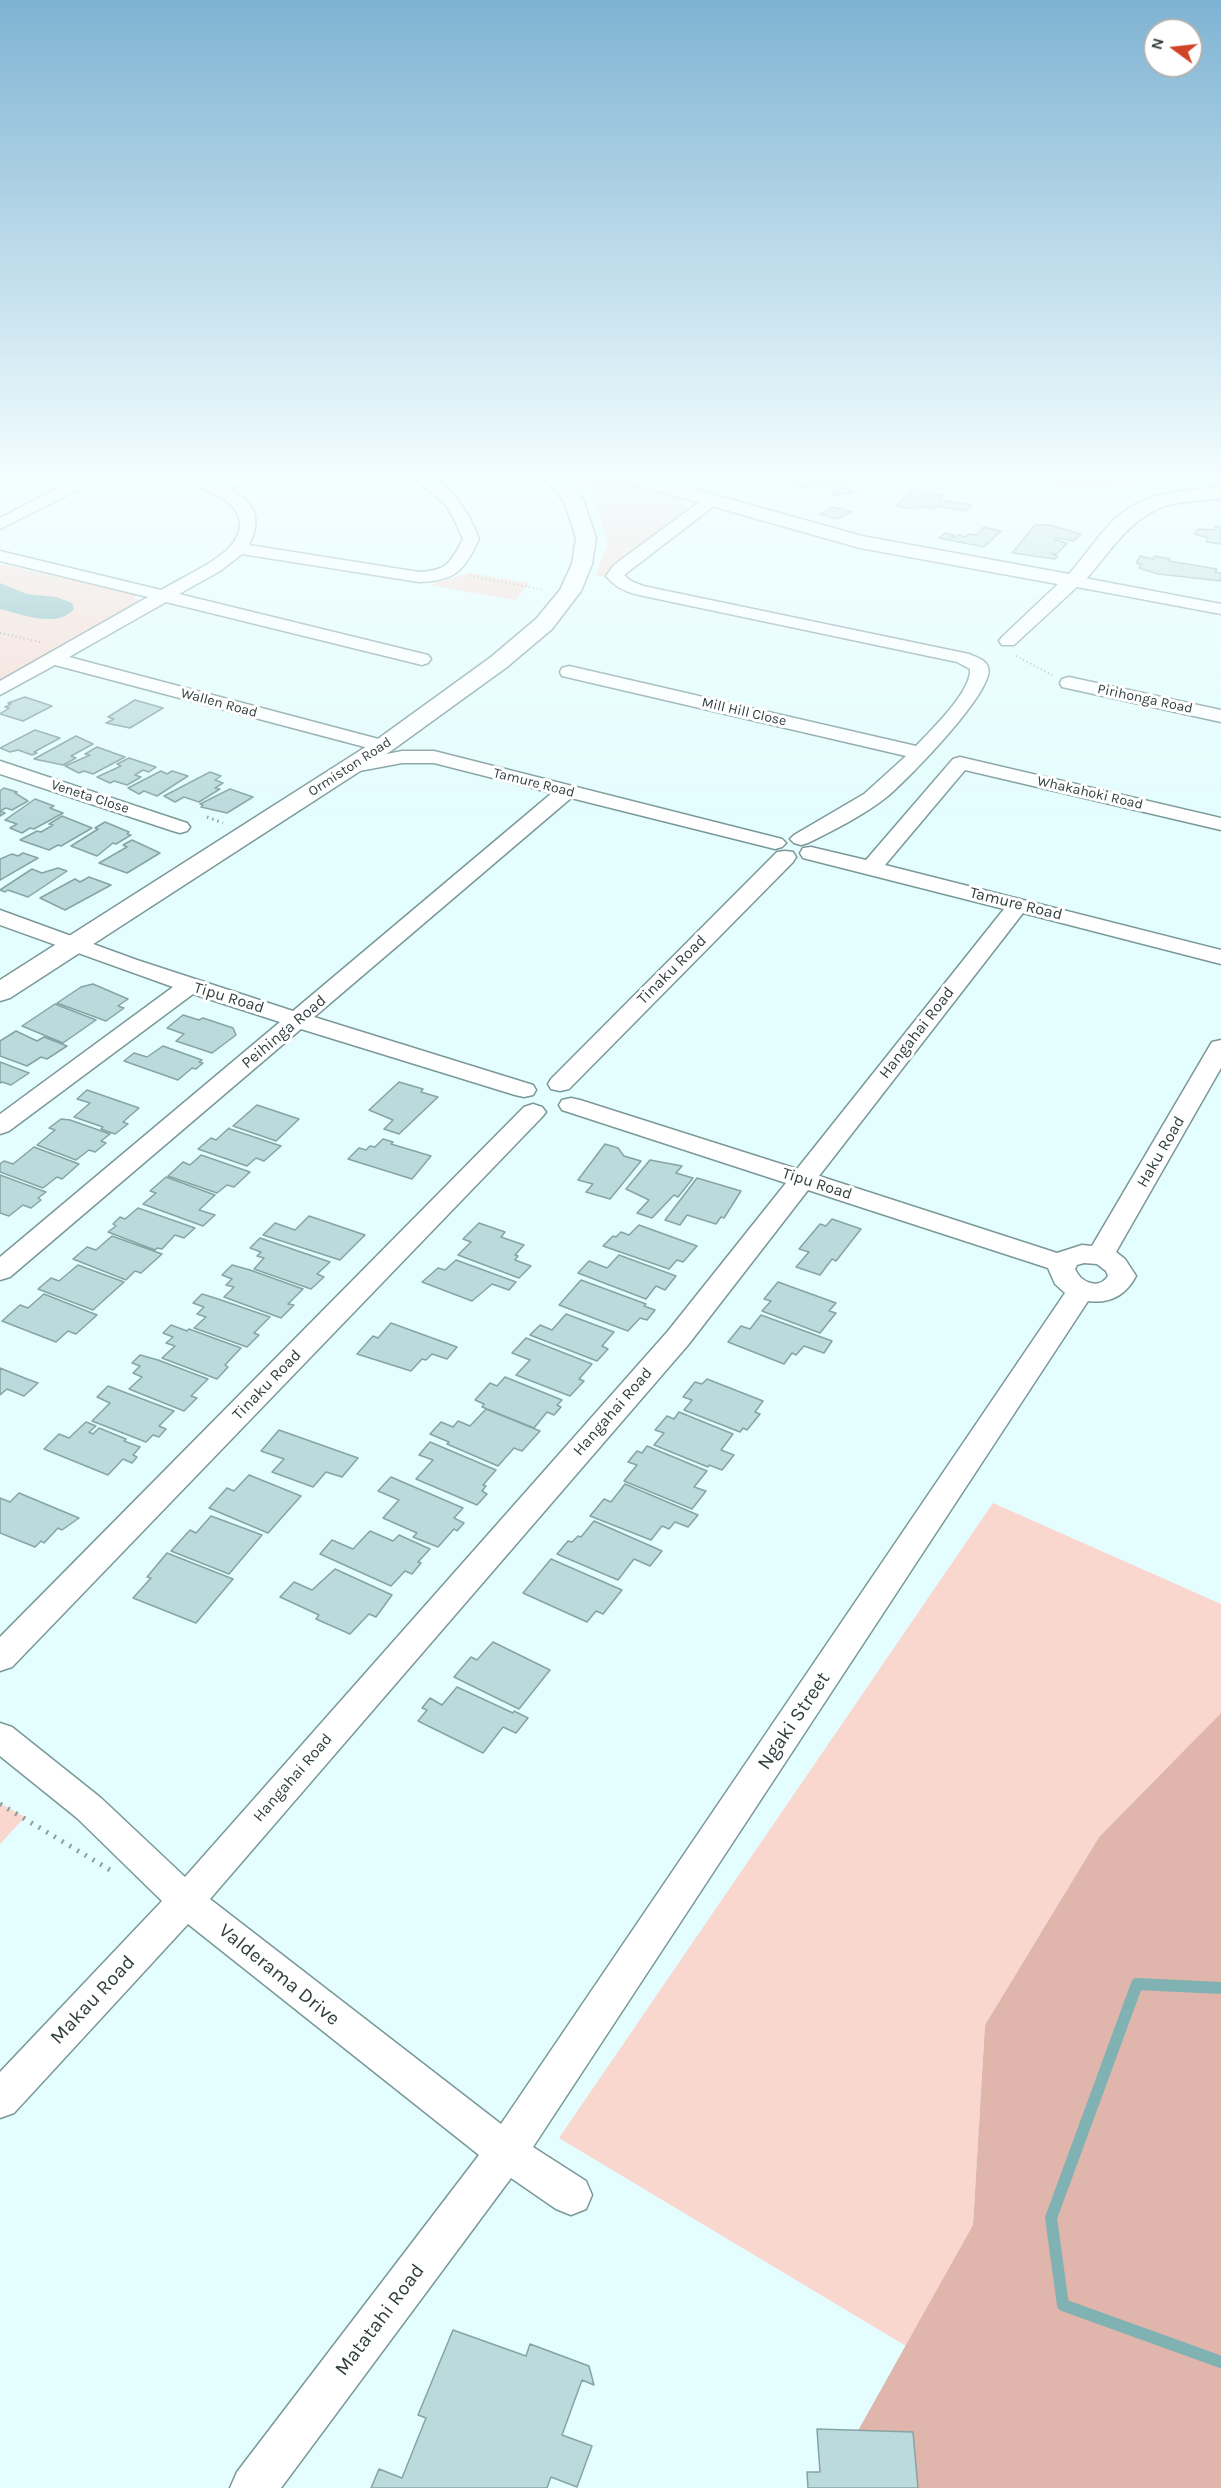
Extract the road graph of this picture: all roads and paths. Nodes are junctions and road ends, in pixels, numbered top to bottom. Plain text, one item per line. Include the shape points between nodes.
1 (135, 589) edge
2 (175, 589) edge
3 (544, 589) edge
4 (571, 589) edge
5 (636, 589) edge
6 (1065, 589) edge
7 (1117, 589) edge
8 (549, 590) dead end
9 (163, 596) junction
10 (1221, 609) edge
11 (0, 633) edge
12 (1008, 641) joint
13 (42, 643) dead end
14 (54, 659) junction
15 (422, 659) dead end
16 (548, 676) dead end
17 (1069, 683) joint
18 (0, 689) edge
19 (1221, 716) edge
20 (414, 725) junction
21 (383, 746) junction
22 (920, 753) junction
23 (434, 757) junction
24 (354, 766) junction
25 (0, 767) edge
26 (567, 791) junction
27 (207, 817) dead end
28 (225, 823) dead end
29 (1221, 824) edge
30 (180, 826) dead end
31 (806, 846) junction
32 (780, 850) junction
33 (871, 868) junction
34 (1018, 905) junction
35 (0, 917) edge
36 (72, 945) junction
37 (1221, 957) edge
38 (189, 986) junction
39 (0, 992) edge
40 (299, 1019) junction
41 (1221, 1047) edge
42 (565, 1094) junction
43 (529, 1101) junction
44 (0, 1126) edge
45 (803, 1180) junction
46 (1100, 1256) junction
47 (0, 1271) edge
48 (1072, 1277) junction
49 (0, 1658) edge
50 (0, 1737) edge
51 (0, 1804) edge
52 (120, 1877) dead end
53 (186, 1901) junction
54 (0, 2100) edge
55 (506, 2152) junction
56 (571, 2196) dead end
57 (253, 2488) edge

1 - 9 street
2 - 9 street
3 - 8 path
4 - 20 main road, Ormiston Road via 544,624
5 - 22 street via 963,658 979,666 981,673 969,695
6 - 12 street
7 - 10 street
9 - 14 street
9 - 15 street
11 - 13 path
12 - 17 path via 1011,653
14 - 18 street
14 - 21 street, Wallen Road
16 - 22 street, Mill Hill Close via 569,666
17 - 19 street, Pirihonga Road
20 - 21 main road, Ormiston Road
20 - 23 street via 421,744
21 - 24 main road, Ormiston Road
22 - 31 street via 882,790
23 - 24 street, Tamure Road via 402,757
23 - 26 street, Tamure Road
24 - 36 main road, Ormiston Road
25 - 30 street, Veneta Close
26 - 32 street, Tamure Road
26 - 40 street, Peihinga Road
27 - 28 path
29 - 33 street, Whakahoki Road via 960,763
31 - 32 street via 803,857
31 - 33 street, Tamure Road
32 - 42 street, Tinaku Road
33 - 34 street, Tamure Road
34 - 37 street, Tamure Road
34 - 45 street, Hangahai Road
35 - 36 street, Tipu Road
36 - 38 street, Tipu Road
36 - 39 main road, Ormiston Road
38 - 40 street, Tipu Road
38 - 44 street
40 - 43 street, Tipu Road
40 - 47 street, Peihinga Road
41 - 46 street, Haku Road
42 - 43 street via 559,1112
42 - 45 street, Tipu Road
43 - 49 street, Tinaku Road
45 - 48 street, Tipu Road
45 - 53 street, Hangahai Road via 678,1338
46 - 48 street via 1082,1254 1067,1259
46 - 48 street via 1116,1264 1122,1276 1120,1282 1109,1290 1091,1292
48 - 55 street, Ngaki Street
50 - 53 street, Valderama Drive via 89,1808
51 - 52 path
53 - 54 street, Makau Road
53 - 55 street, Valderama Drive
55 - 56 street, Valderama Drive
55 - 57 street, Matatahi Road

